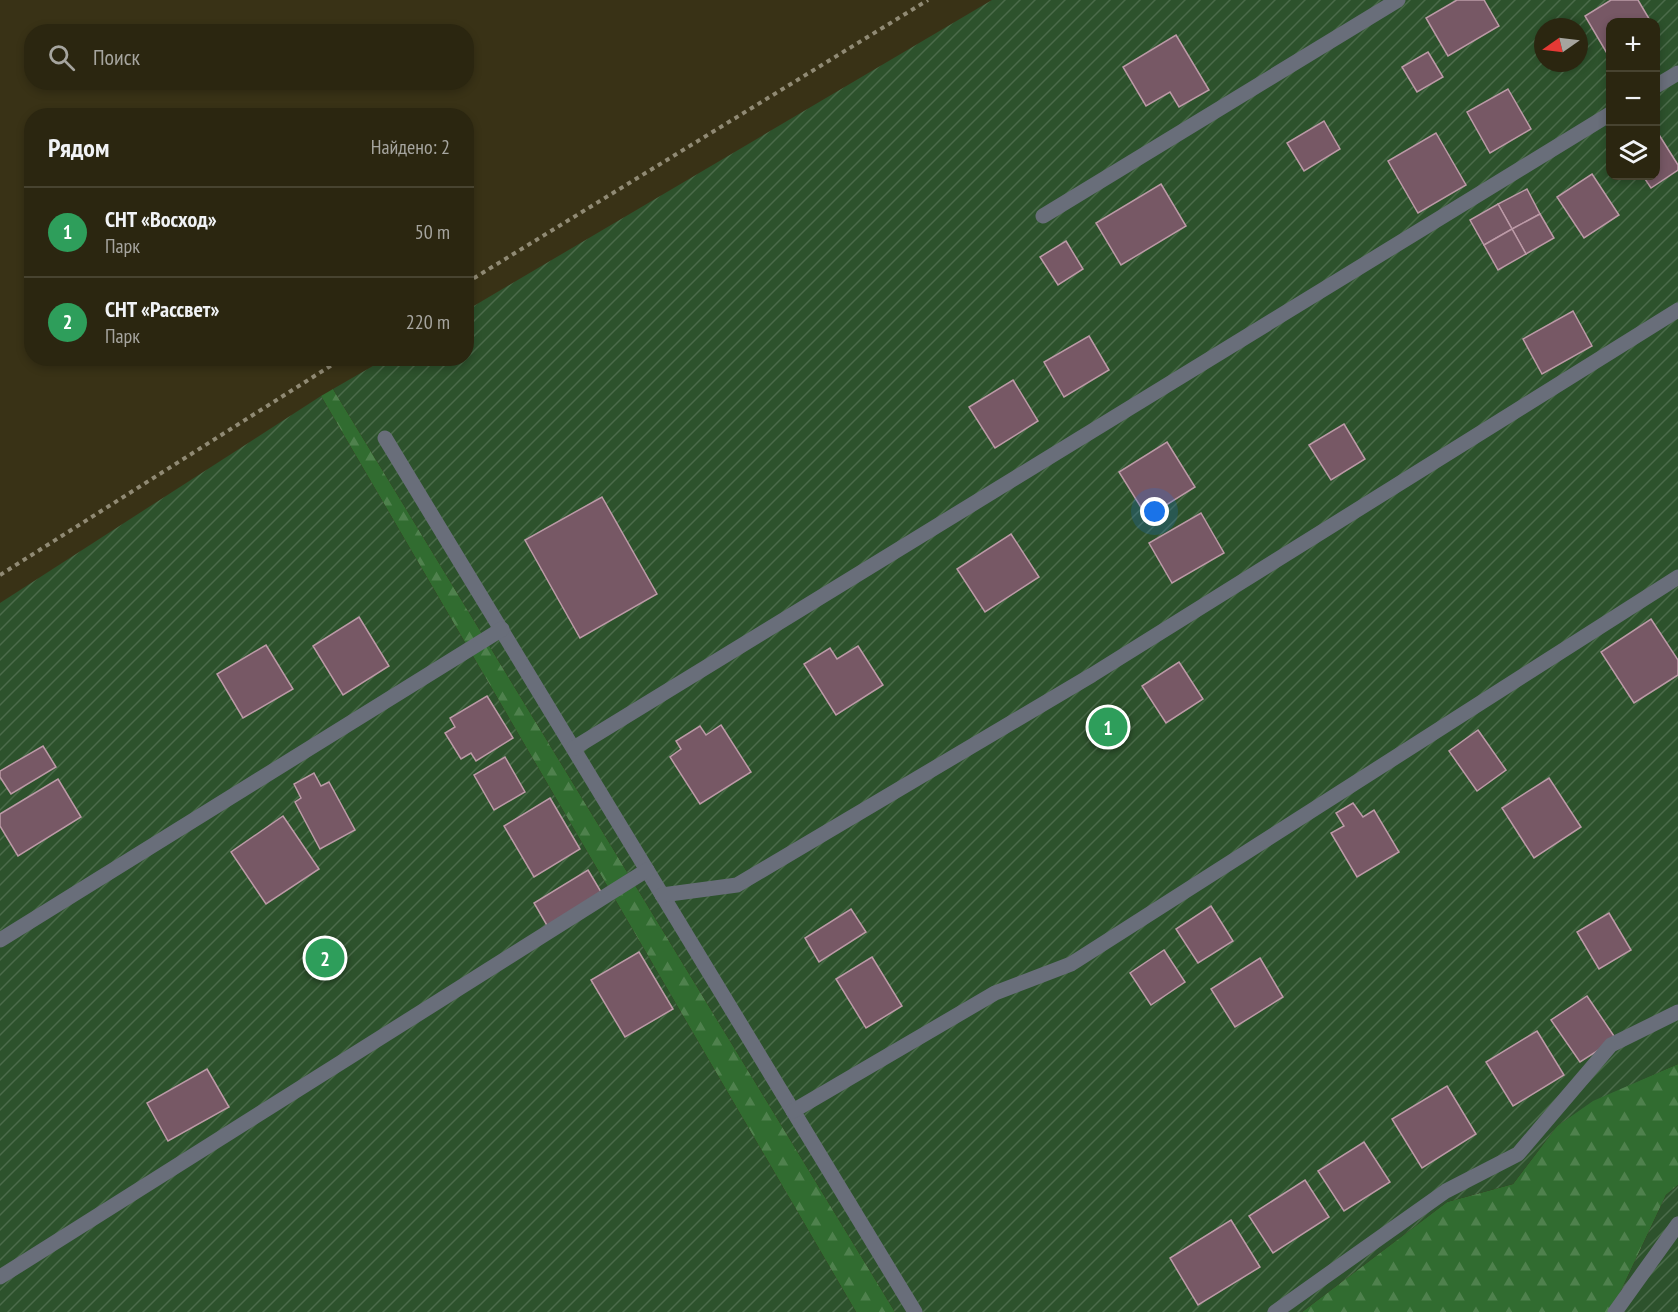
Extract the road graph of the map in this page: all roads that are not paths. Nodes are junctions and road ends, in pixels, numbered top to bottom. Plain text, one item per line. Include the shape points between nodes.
1 (1398, 0) edge
2 (1678, 73) edge
3 (1660, 84) edge
4 (1606, 117) edge
5 (1043, 216) dead end
6 (1678, 310) edge
7 (384, 438) dead end
8 (1678, 577) edge
9 (502, 629) junction
10 (574, 748) junction
11 (647, 870) junction
12 (662, 895) junction
13 (0, 940) edge
14 (1678, 1012) edge
15 (793, 1111) junction
16 (1678, 1224) edge
17 (0, 1277) edge
18 (915, 1312) edge
19 (1275, 1312) edge
20 (1615, 1312) edge

1 - 5 lane
2 - 3 lane
4 - 10 lane
6 - 12 lane via 1092,675 737,885
7 - 9 lane
8 - 15 lane via 1071,964 995,993
9 - 10 lane
9 - 13 lane
10 - 11 lane
11 - 12 lane
11 - 17 lane
12 - 15 lane
14 - 19 lane via 1611,1045 1518,1154 1446,1191
15 - 18 lane
16 - 20 lane

